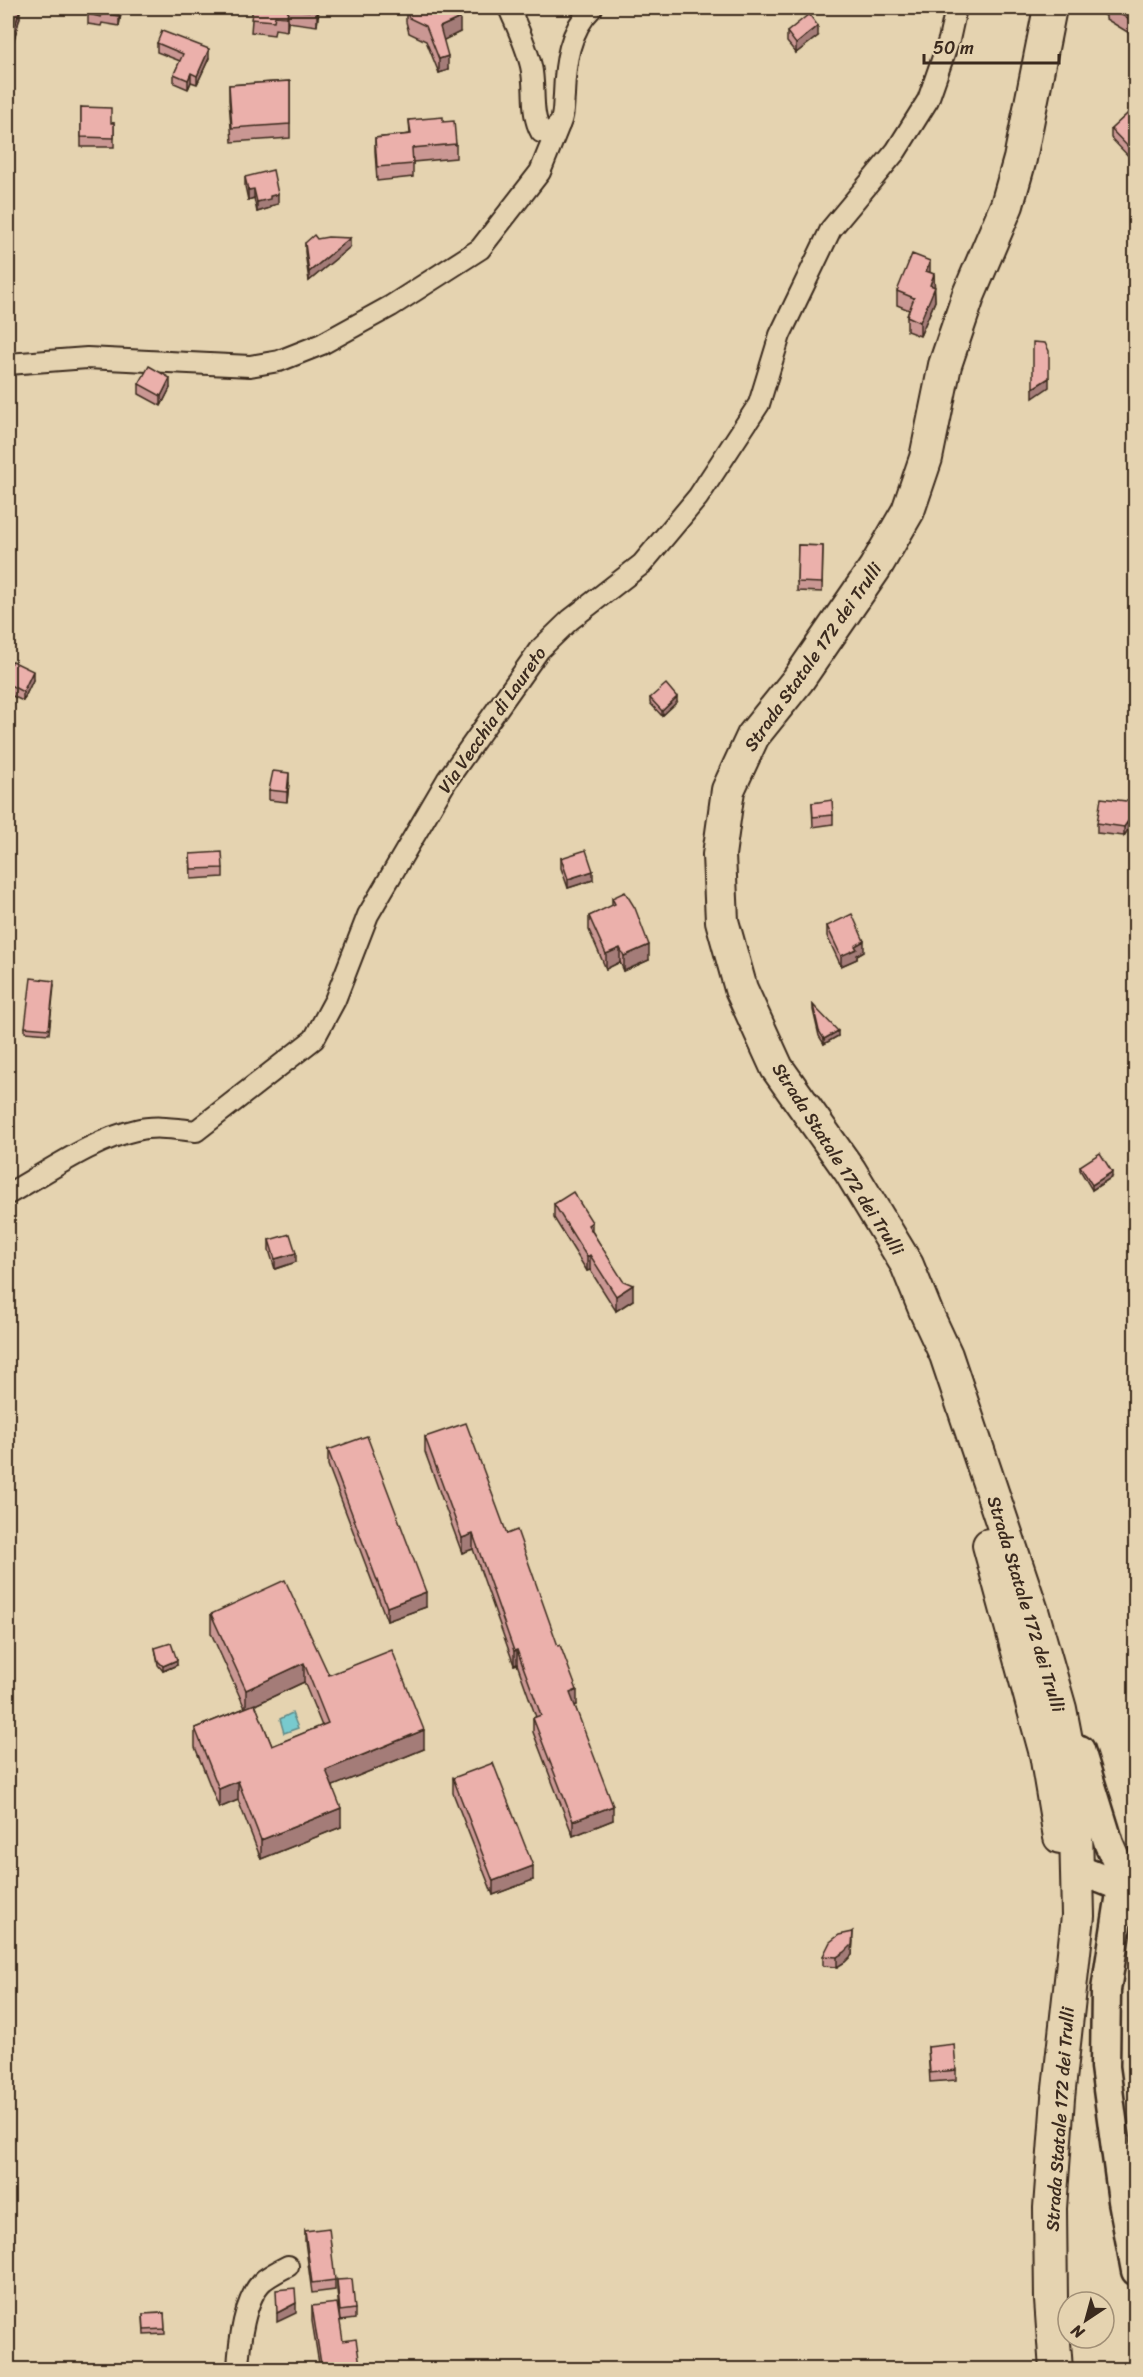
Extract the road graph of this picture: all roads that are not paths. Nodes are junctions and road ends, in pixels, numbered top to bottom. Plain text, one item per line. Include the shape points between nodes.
1 (509, 8) edge
2 (592, 8) edge
3 (956, 8) edge
4 (1050, 8) edge
5 (559, 125) junction
6 (8, 364) edge
7 (8, 1194) edge
8 (926, 1312) junction
9 (1060, 1709) junction
10 (1109, 1844) junction
11 (1077, 1855) junction
12 (1122, 1887) junction
13 (288, 2265) dead end
14 (1136, 2271) edge
15 (238, 2370) edge
16 (1056, 2370) edge

1 - 5 street via 531,67 535,122 541,132 549,133
2 - 5 street via 583,16 567,58
3 - 7 street, Via Vecchia di Laureto via 928,100 896,151 831,229 780,335 759,404 698,497 642,564 570,620 539,650 447,780 368,915 335,1000 314,1039 196,1131 162,1127 136,1130 92,1147
4 - 8 main road, Strada Statale 172 dei Trulli via 1020,159 945,365 926,458 908,511 869,577 798,680 753,736 728,790 719,855 722,921 741,989 777,1068 850,1171 901,1256
5 - 6 street via 540,172 480,249 322,344 279,361 250,366 87,358
8 - 9 main road, Strada Statale 172 dei Trulli via 946,1355 1032,1611
8 - 11 main road, Strada Statale 172 dei Trulli via 1046,1754 1062,1848
9 - 10 street via 1079,1749
9 - 11 main road, Strada Statale 172 dei Trulli via 1075,1787
10 - 11 street via 1097,1837
10 - 12 street via 1120,1869
11 - 12 street
11 - 16 main road, Strada Statale 172 dei Trulli via 1078,1925 1050,2208
12 - 14 street via 1106,1990 1105,2067
13 - 15 street via 263,2281 252,2295

